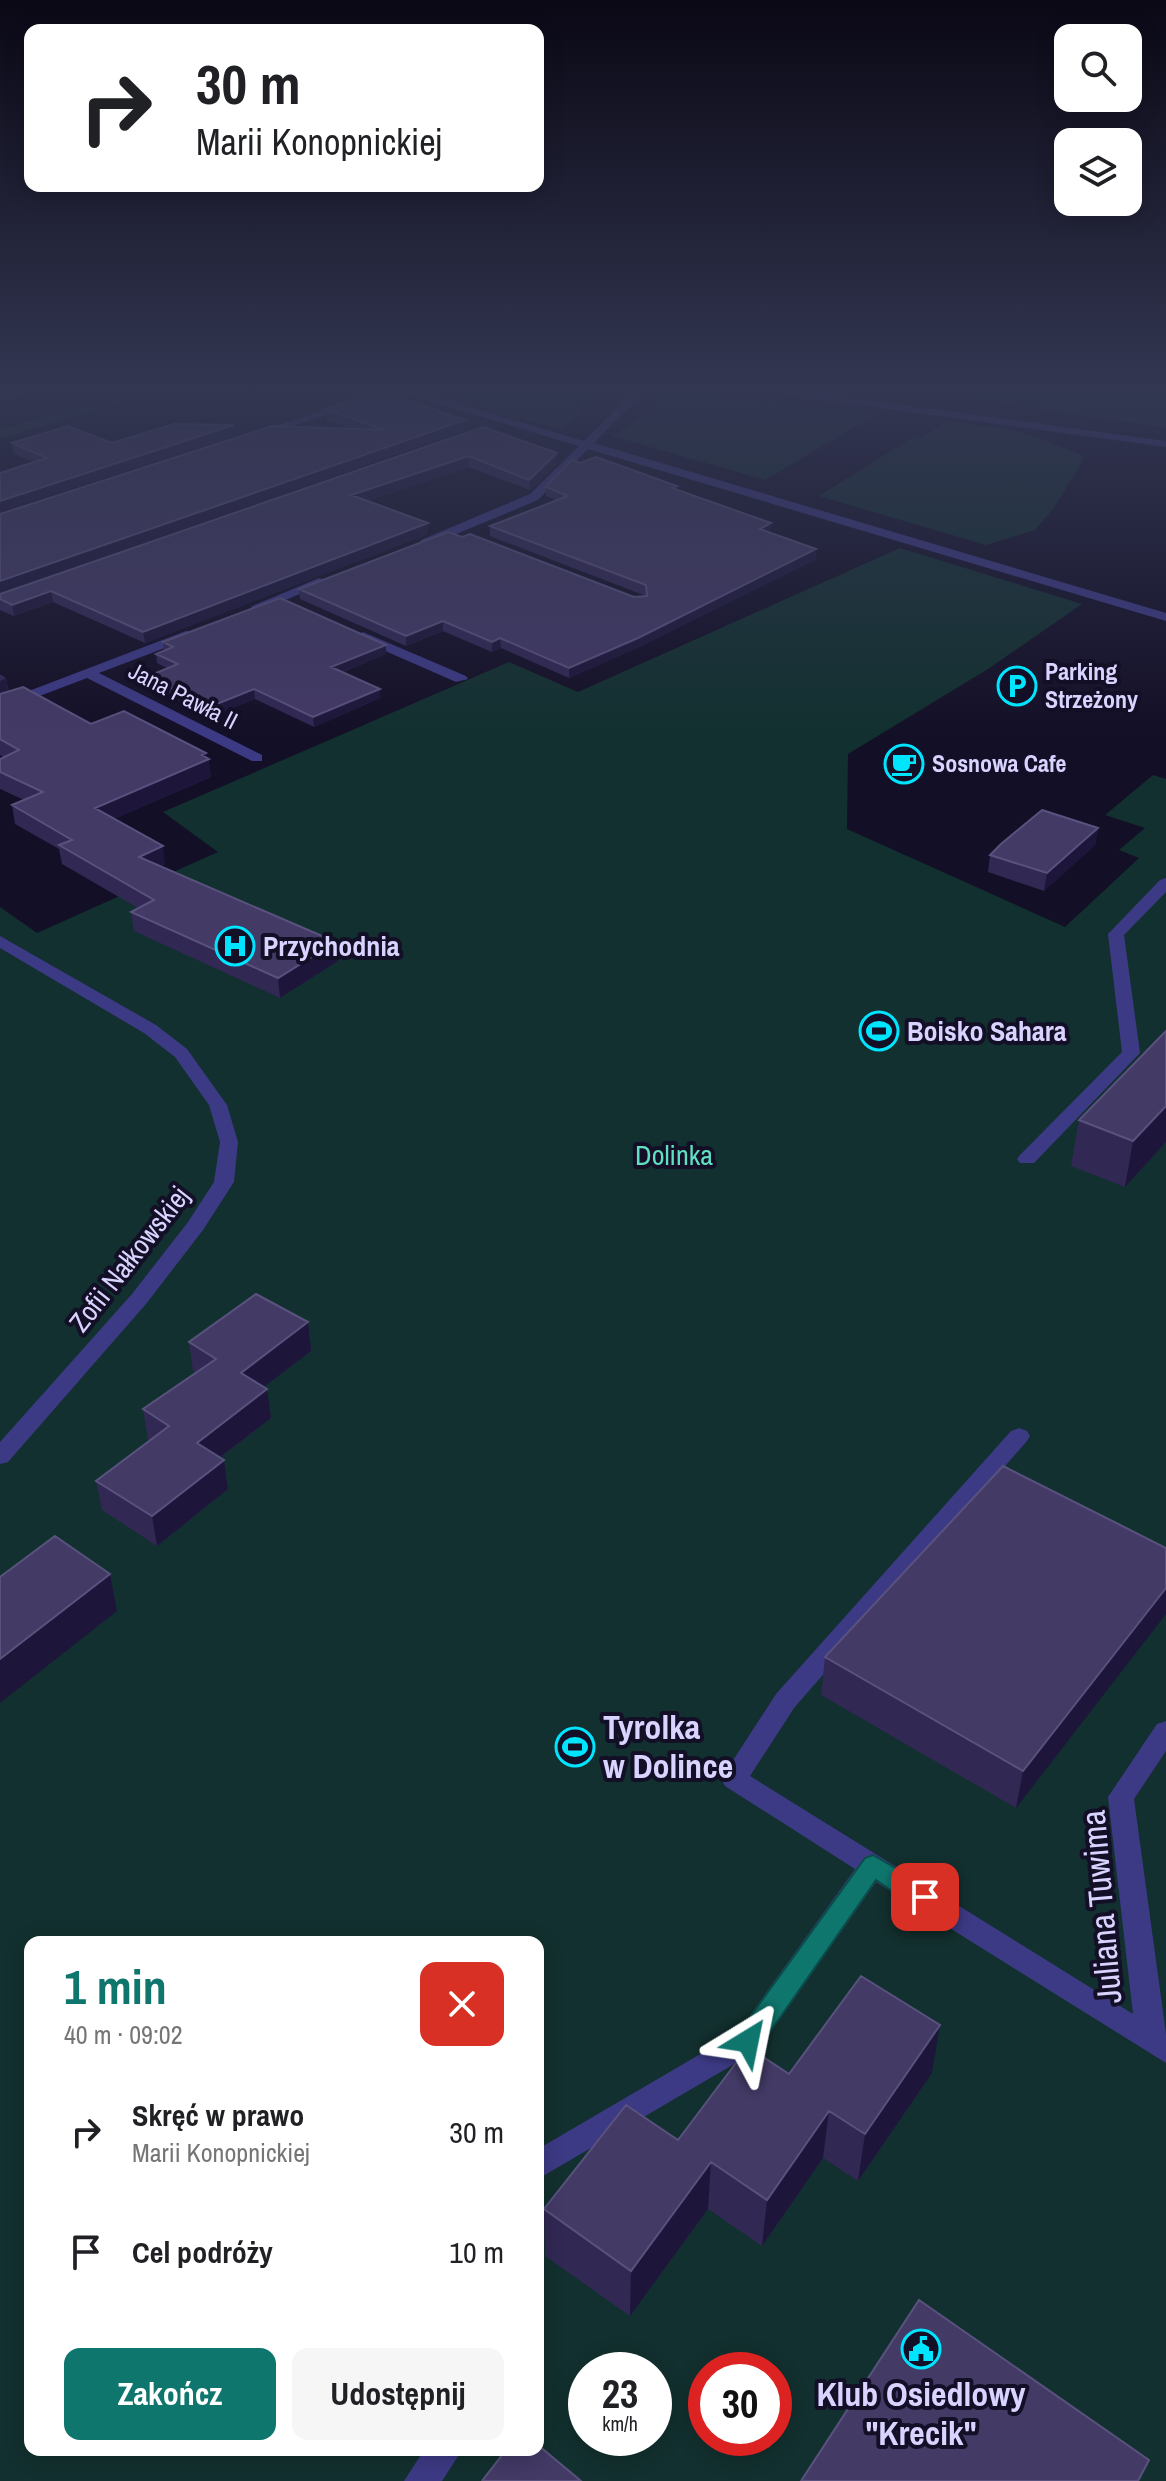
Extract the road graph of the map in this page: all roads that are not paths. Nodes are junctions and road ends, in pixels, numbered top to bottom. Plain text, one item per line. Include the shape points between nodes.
1 (514, 506) edge
2 (789, 506) edge
3 (457, 531) junction
4 (481, 540) edge
5 (413, 548) edge
6 (339, 576) edge
7 (279, 598) junction
8 (303, 609) edge
9 (250, 610) edge
10 (1166, 617) edge
11 (206, 627) edge
12 (346, 628) edge
13 (88, 673) junction
14 (461, 679) dead end
15 (0, 707) edge
16 (257, 758) dead end
17 (1166, 883) edge
18 (0, 941) edge
19 (1027, 1159) dead end
20 (1019, 1436) dead end
21 (0, 1456) edge
22 (1166, 1731) edge
23 (873, 1865) junction
24 (1158, 2045) edge
25 (544, 2161) edge
26 (440, 2456) edge
27 (421, 2481) edge

1 - 3 street
2 - 10 street
3 - 4 street
3 - 5 street
6 - 7 street
7 - 8 street
7 - 9 street
11 - 13 street, Jana Pawła II
12 - 14 street
13 - 15 street, Jana Pawła II
13 - 16 street, Jana Pawła II
17 - 19 street via 1116,934 1131,1053
18 - 21 street, Zofii Nałkowskiej via 150,1029 181,1053 218,1105 229,1142 224,1182 196,1226
20 - 23 street via 785,1701 734,1779
22 - 24 street, Juliana Tuwima via 1121,1797
23 - 24 street
23 - 25 street via 748,2041
26 - 27 street

